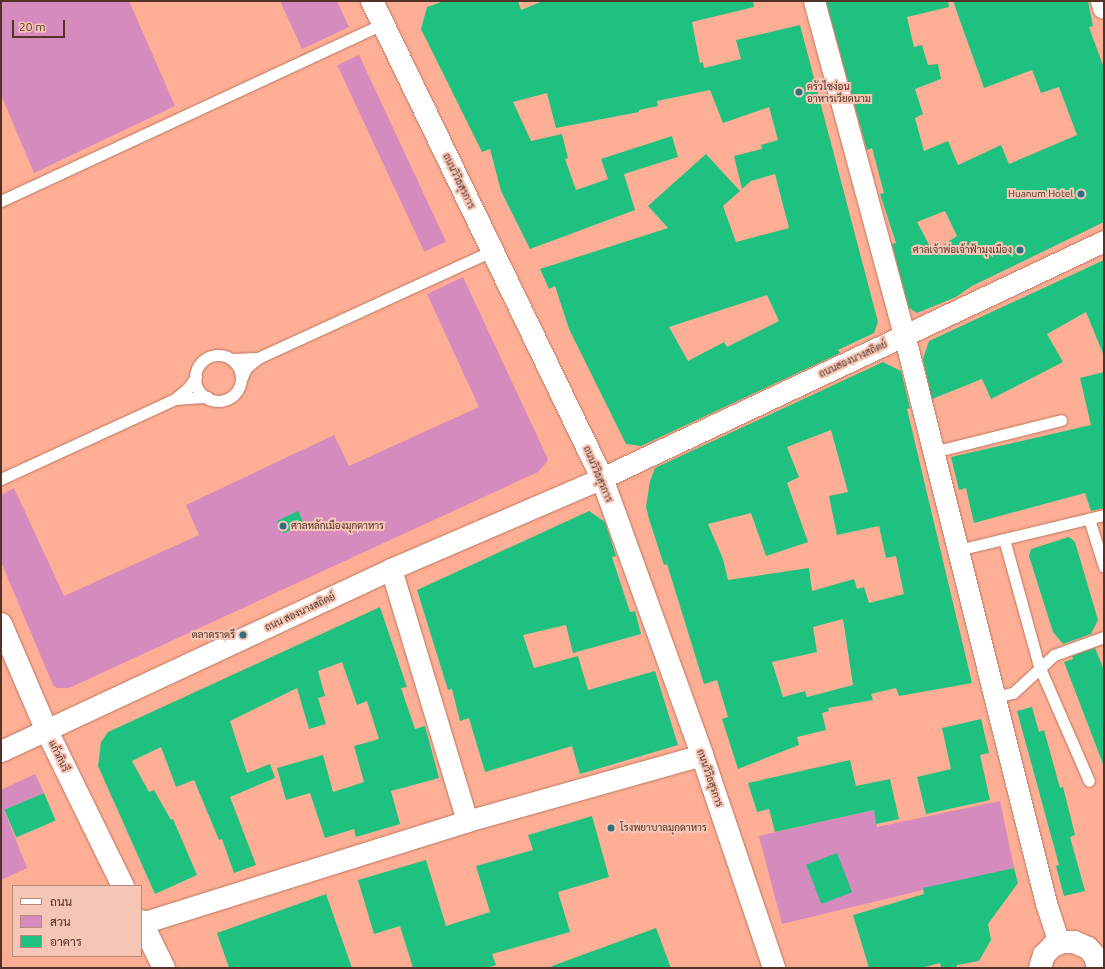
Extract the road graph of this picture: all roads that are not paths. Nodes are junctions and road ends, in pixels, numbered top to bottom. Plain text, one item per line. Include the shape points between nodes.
1 (814, 1) edge
2 (1102, 1) edge
3 (374, 2) edge
4 (1104, 8) edge
5 (383, 24) junction
6 (1, 201) edge
7 (1104, 241) edge
8 (492, 251) junction
9 (904, 334) junction
10 (258, 358) junction
11 (232, 359) junction
12 (196, 377) junction
13 (241, 380) junction
14 (207, 398) junction
15 (175, 399) junction
16 (1061, 420) dead end
17 (933, 452) junction
18 (602, 478) junction
19 (1, 479) edge
20 (1104, 515) edge
21 (1089, 519) junction
22 (1004, 539) junction
23 (958, 550) junction
24 (1104, 567) edge
25 (391, 569) junction
26 (1, 624) edge
27 (1103, 639) edge
28 (5, 647) edge
29 (1039, 666) junction
30 (995, 697) junction
31 (46, 729) junction
32 (1, 751) edge
33 (702, 755) junction
34 (1089, 781) dead end
35 (467, 821) junction
36 (123, 885) edge
37 (142, 922) edge
38 (142, 924) edge
39 (1059, 943) junction
40 (1099, 961) edge
41 (774, 967) edge
42 (164, 968) edge
43 (1040, 968) edge

1 - 9 street
2 - 4 main road
3 - 5 main road, ถนนวิวิธสุรการ
5 - 6 lane
5 - 8 main road, ถนนวิวิธสุรการ
7 - 9 street, ถนนสองนางสถิตย์
8 - 10 lane
8 - 18 main road, ถนนวิวิธสุรการ
9 - 17 street
9 - 18 street, ถนนสองนางสถิตย์
10 - 11 lane
10 - 13 lane via 246,368
11 - 12 lane via 217,355 209,357 198,366
11 - 13 lane via 238,365
12 - 14 lane via 198,387
12 - 15 lane
13 - 14 lane via 235,394 228,398
14 - 15 lane
15 - 19 lane
16 - 17 lane
17 - 23 street
18 - 25 street, ถนน สองนางสถิตย์
18 - 33 main road, ถนนวิวิธสุรการ
20 - 21 lane
21 - 22 lane
21 - 24 lane
22 - 23 lane
22 - 29 lane
23 - 30 street
25 - 31 street, ถนน สองนางสถิตย์
25 - 35 street
26 - 28 main road, แก้วกินรี
27 - 29 lane via 1054,655
28 - 31 main road, แก้วกินรี
29 - 30 lane via 1013,693
29 - 34 lane
30 - 39 street via 1046,903
31 - 32 street, ถนน สองนางสถิตย์
31 - 36 main road, แก้วกินรี
33 - 35 street
33 - 41 main road, ถนนวิวิธสุรการ
35 - 37 street
38 - 42 main road
39 - 40 main road via 1074,942 1084,945
39 - 43 main road via 1044,955

